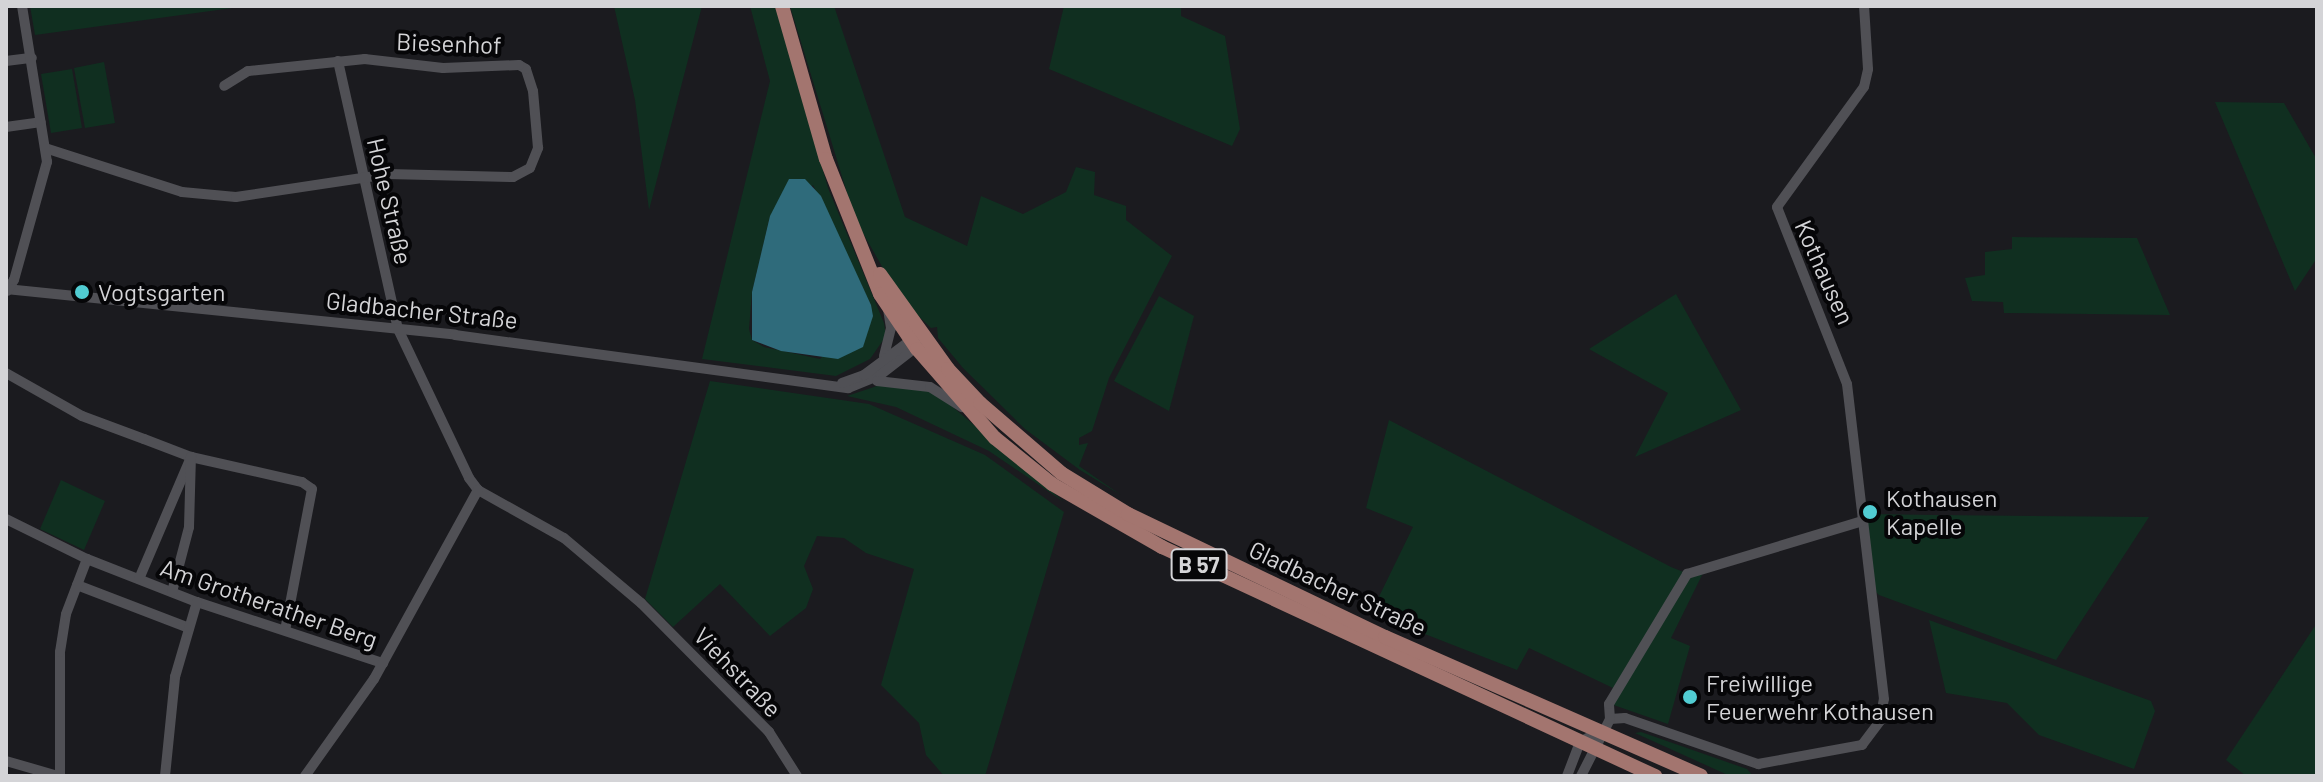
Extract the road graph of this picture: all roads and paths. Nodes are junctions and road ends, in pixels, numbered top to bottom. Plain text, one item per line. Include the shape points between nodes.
1 (22, 6) edge
2 (782, 6) edge
3 (1864, 12) edge
4 (32, 58) junction
5 (6, 61) edge
6 (338, 61) junction
7 (224, 86) dead end
8 (41, 122) junction
9 (6, 127) edge
10 (45, 148) junction
11 (365, 179) junction
12 (852, 228) junction
13 (7, 290) edge
14 (887, 304) junction
15 (398, 329) junction
16 (917, 342) junction
17 (883, 359) junction
18 (6, 373) edge
19 (867, 382) junction
20 (832, 386) junction
21 (967, 410) junction
22 (191, 457) junction
23 (478, 490) junction
24 (6, 519) edge
25 (1862, 521) junction
26 (87, 559) junction
27 (139, 579) junction
28 (77, 585) junction
29 (172, 592) junction
30 (197, 602) junction
31 (189, 628) junction
32 (285, 630) junction
33 (383, 663) junction
34 (1606, 724) junction
35 (1586, 745) junction
36 (6, 761) edge
37 (1758, 770) edge
38 (59, 776) edge
39 (165, 776) edge
40 (305, 776) edge
41 (797, 776) edge
42 (1567, 776) edge
43 (1581, 776) edge
44 (1655, 776) edge
45 (1701, 776) edge

1 - 4 street
2 - 12 main road, B 57 via 814,123
3 - 25 street, Kothausen via 1864,87 1777,207 1847,384
4 - 5 street
4 - 8 street
6 - 7 street via 248,71
6 - 11 street, Hohe Straße
6 - 11 street, Biesenhof via 443,68 519,65 526,69 533,91 538,148 524,175
8 - 9 street
8 - 10 street
10 - 11 street via 133,179 204,196 301,191
10 - 13 street via 47,162
11 - 15 street, Hohe Straße
12 - 14 main road, B 57
12 - 16 main road, B 57
13 - 15 street, Gladbacher Straße
14 - 16 main road, B 57
14 - 17 street via 891,328
15 - 20 street, Gladbacher Straße
15 - 23 street, Hohe Straße
16 - 17 street, Gladbacher Straße
16 - 19 street
16 - 21 main road, B 57
16 - 34 main road, Gladbacher Straße / B 57 via 1009,431 1061,473 1128,514 1385,637
17 - 20 street, Gladbacher Straße via 864,375
18 - 22 street via 82,416
19 - 20 street, Gladbacher Straße
19 - 21 street, Gladbacher Straße via 910,380
21 - 35 main road, Gladbacher Straße / B 57 via 1052,484 1097,513 1349,638
22 - 27 street
22 - 29 street via 189,527
22 - 32 street via 302,482 312,489
23 - 33 street, Am Grotherather Berg
23 - 41 street, Viehstraße via 564,538 641,603 769,732
24 - 26 street, Am Grotherather Berg
25 - 34 street via 1690,572 1609,704
25 - 37 street, Kothausen via 1884,699 1880,721 1862,745
26 - 27 street, Am Grotherather Berg
26 - 28 street
27 - 29 street, Am Grotherather Berg
28 - 31 street, Am Grotherather Berg
28 - 38 street via 66,614 57,689
29 - 30 street, Am Grotherather Berg
30 - 31 street
30 - 32 street, Am Grotherather Berg
31 - 39 street via 175,677
32 - 33 street, Am Grotherather Berg
33 - 40 street via 351,718
34 - 35 street
34 - 37 street, Kothausen via 1625,718
34 - 45 main road, Gladbacher Straße / B 57
35 - 42 street
35 - 43 street
35 - 44 main road, Gladbacher Straße / B 57
36 - 38 street

